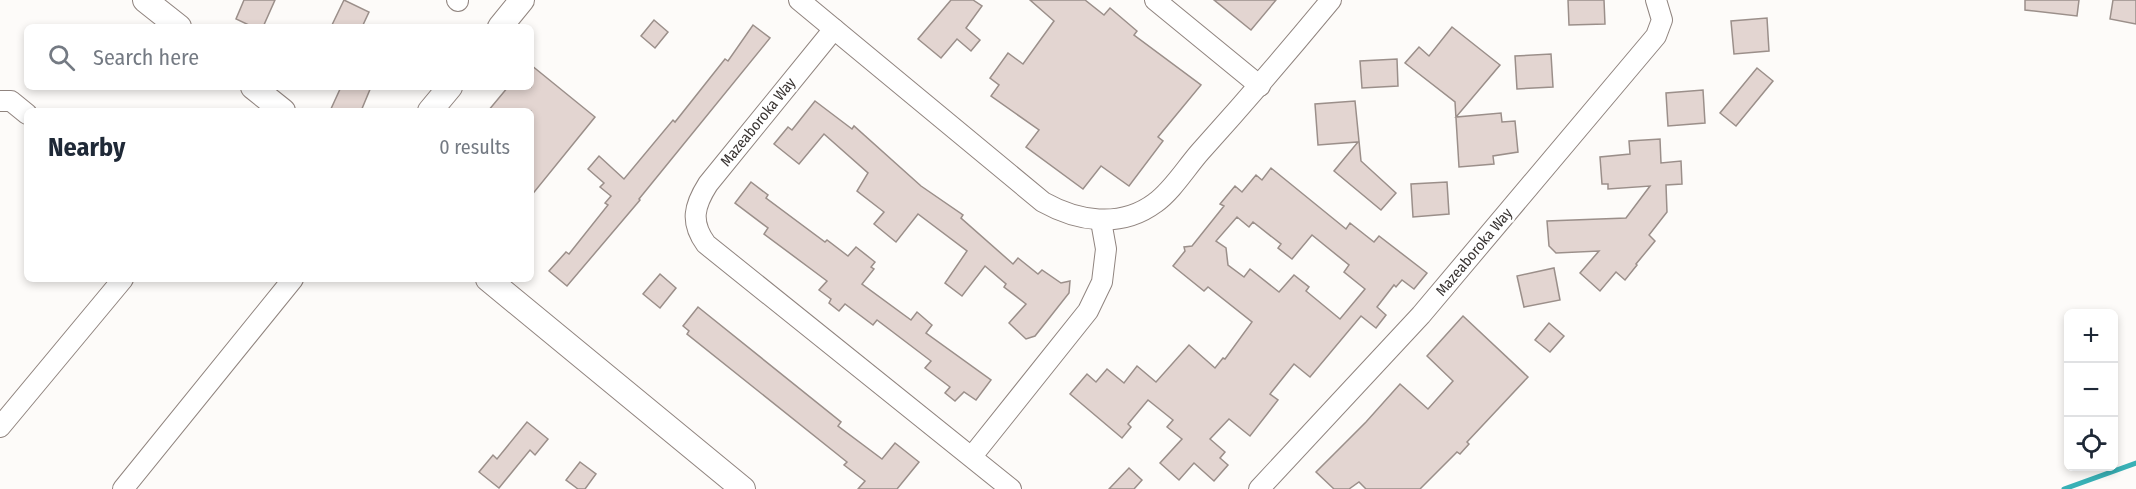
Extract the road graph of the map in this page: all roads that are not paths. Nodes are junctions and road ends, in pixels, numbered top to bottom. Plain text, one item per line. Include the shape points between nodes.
1 (145, 0) edge
2 (522, 0) edge
3 (799, 0) edge
4 (1155, 0) edge
5 (1331, 0) edge
6 (1656, 0) edge
7 (175, 24) edge
8 (502, 24) edge
9 (834, 29) junction
10 (1260, 86) junction
11 (257, 90) edge
12 (448, 90) edge
13 (0, 102) edge
14 (279, 108) edge
15 (432, 108) edge
16 (24, 112) edge
17 (1101, 221) junction
18 (121, 282) edge
19 (291, 282) edge
20 (492, 282) edge
21 (0, 427) edge
22 (972, 455) junction
23 (123, 489) edge
24 (743, 489) edge
25 (1011, 489) edge
26 (1259, 489) edge

1 - 7 street
2 - 8 street
3 - 9 street
4 - 10 street
5 - 10 street
6 - 26 street, Mazeaboroka Way via 1662,20 1656,36 1421,315
9 - 17 street via 1043,202 1066,215
9 - 22 street, Mazeaboroka Way via 708,184 695,208 694,221 706,244
10 - 17 street via 1154,204
11 - 14 street
12 - 15 street
13 - 16 street via 11,101
17 - 22 street via 1106,249 1102,282 1088,310
18 - 21 street
19 - 23 street
20 - 24 street
22 - 25 street

